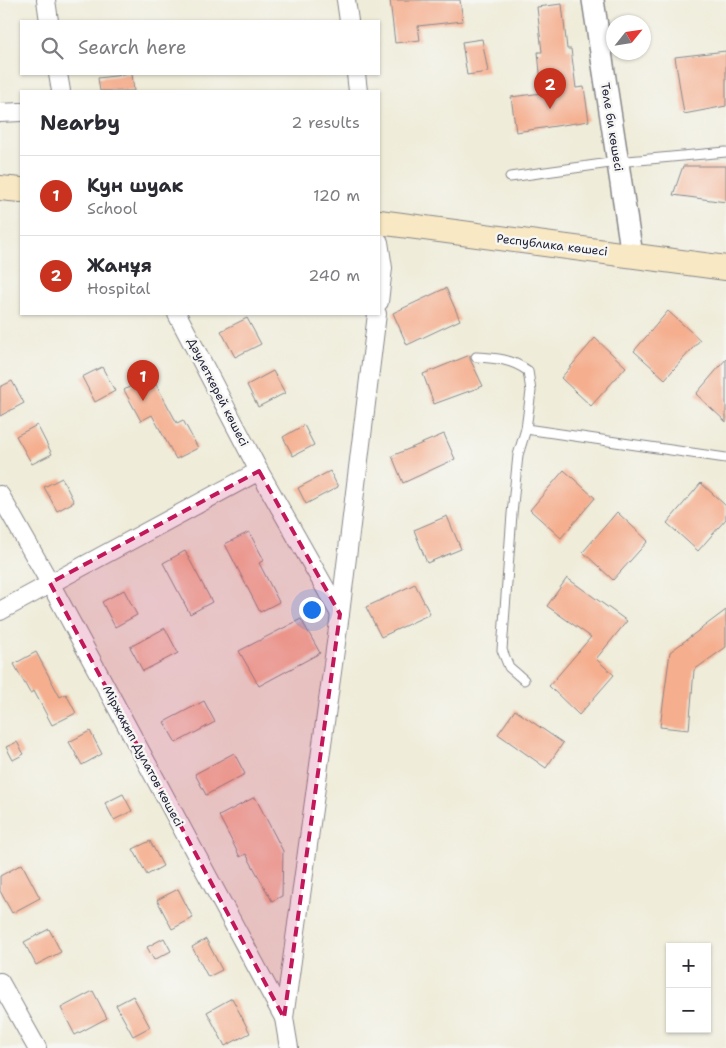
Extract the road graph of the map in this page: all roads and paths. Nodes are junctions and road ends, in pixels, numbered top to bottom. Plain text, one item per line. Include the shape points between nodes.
1 (46, 0) edge
2 (346, 0) edge
3 (592, 0) edge
4 (49, 20) edge
5 (349, 20) edge
6 (58, 75) edge
7 (356, 75) edge
8 (61, 90) edge
9 (358, 90) edge
10 (20, 112) edge
11 (0, 113) edge
12 (726, 152) edge
13 (617, 162) junction
14 (510, 178) dead end
15 (0, 188) edge
16 (20, 190) edge
17 (380, 222) edge
18 (380, 248) edge
19 (632, 255) junction
20 (726, 268) edge
21 (380, 294) edge
22 (178, 315) edge
23 (377, 315) edge
24 (476, 357) dead end
25 (526, 429) junction
26 (726, 458) edge
27 (259, 471) junction
28 (0, 495) edge
29 (50, 582) junction
30 (0, 610) edge
31 (340, 614) junction
32 (524, 680) dead end
33 (0, 982) edge
34 (284, 1018) junction
35 (37, 1048) edge
36 (289, 1048) edge

1 - 4 street
2 - 5 street
3 - 13 street, Төле би көшесі
6 - 8 street
7 - 9 street
10 - 11 street
12 - 13 lane
13 - 14 lane
13 - 19 street, Төле би көшесі
15 - 16 main road
17 - 19 main road, Республика көшесі
18 - 21 street via 383,268
19 - 20 main road, Республика көшесі
22 - 27 street, Дәулеткерей көшесі
23 - 31 street
24 - 25 lane via 517,363 528,371 531,392
25 - 26 lane
25 - 32 lane via 518,454 502,650 509,667
27 - 29 street
27 - 31 street, Дәулеткерей көшесі
28 - 29 street, Міржақып Дулатов көшесі
29 - 30 street
29 - 34 street, Міржақып Дулатов көшесі
31 - 34 street
33 - 35 street
34 - 36 street

